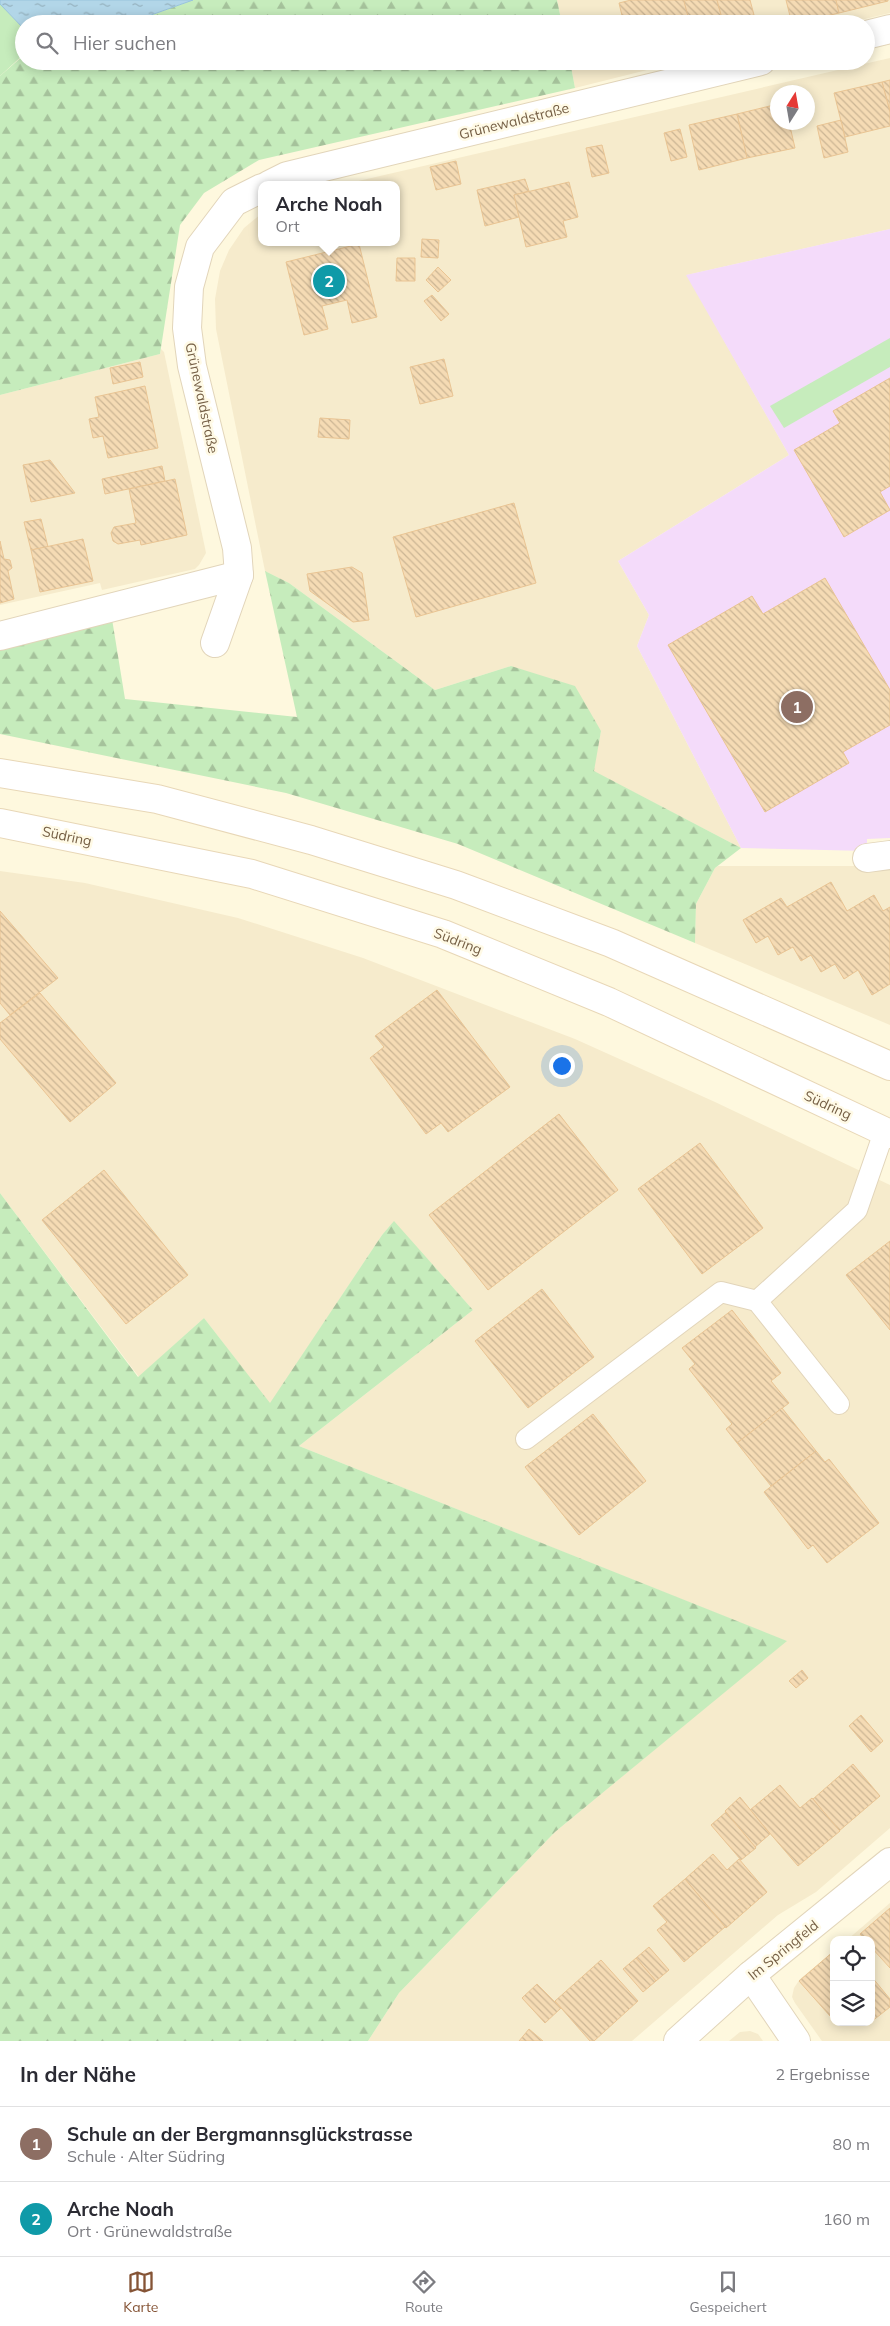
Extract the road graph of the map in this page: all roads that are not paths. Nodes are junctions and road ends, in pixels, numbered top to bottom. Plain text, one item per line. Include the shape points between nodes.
1 (890, 29) edge
2 (875, 33) edge
3 (724, 70) edge
4 (277, 181) edge
5 (258, 190) edge
6 (239, 576) junction
7 (0, 636) edge
8 (215, 643) dead end
9 (0, 773) edge
10 (0, 823) edge
11 (890, 1066) edge
12 (887, 1133) edge
13 (757, 1301) junction
14 (839, 1404) dead end
15 (526, 1439) dead end
16 (890, 1862) edge
17 (751, 1975) junction
18 (678, 2041) edge
19 (796, 2041) edge

1 - 2 main road
3 - 4 main road, Grünewaldstraße
5 - 6 main road, Grünewaldstraße via 234,202 200,247 189,287 187,328 192,366 237,548
6 - 7 main road
6 - 8 main road, Grünewaldstraße
9 - 11 main road via 157,799 312,840 456,885 611,943
10 - 12 main road, Südring via 252,874 443,934 609,1002
12 - 13 lane via 857,1210
13 - 14 lane
13 - 15 lane via 721,1292
16 - 17 main road, Im Springfeld
17 - 18 main road, Im Springfeld
17 - 19 main road

